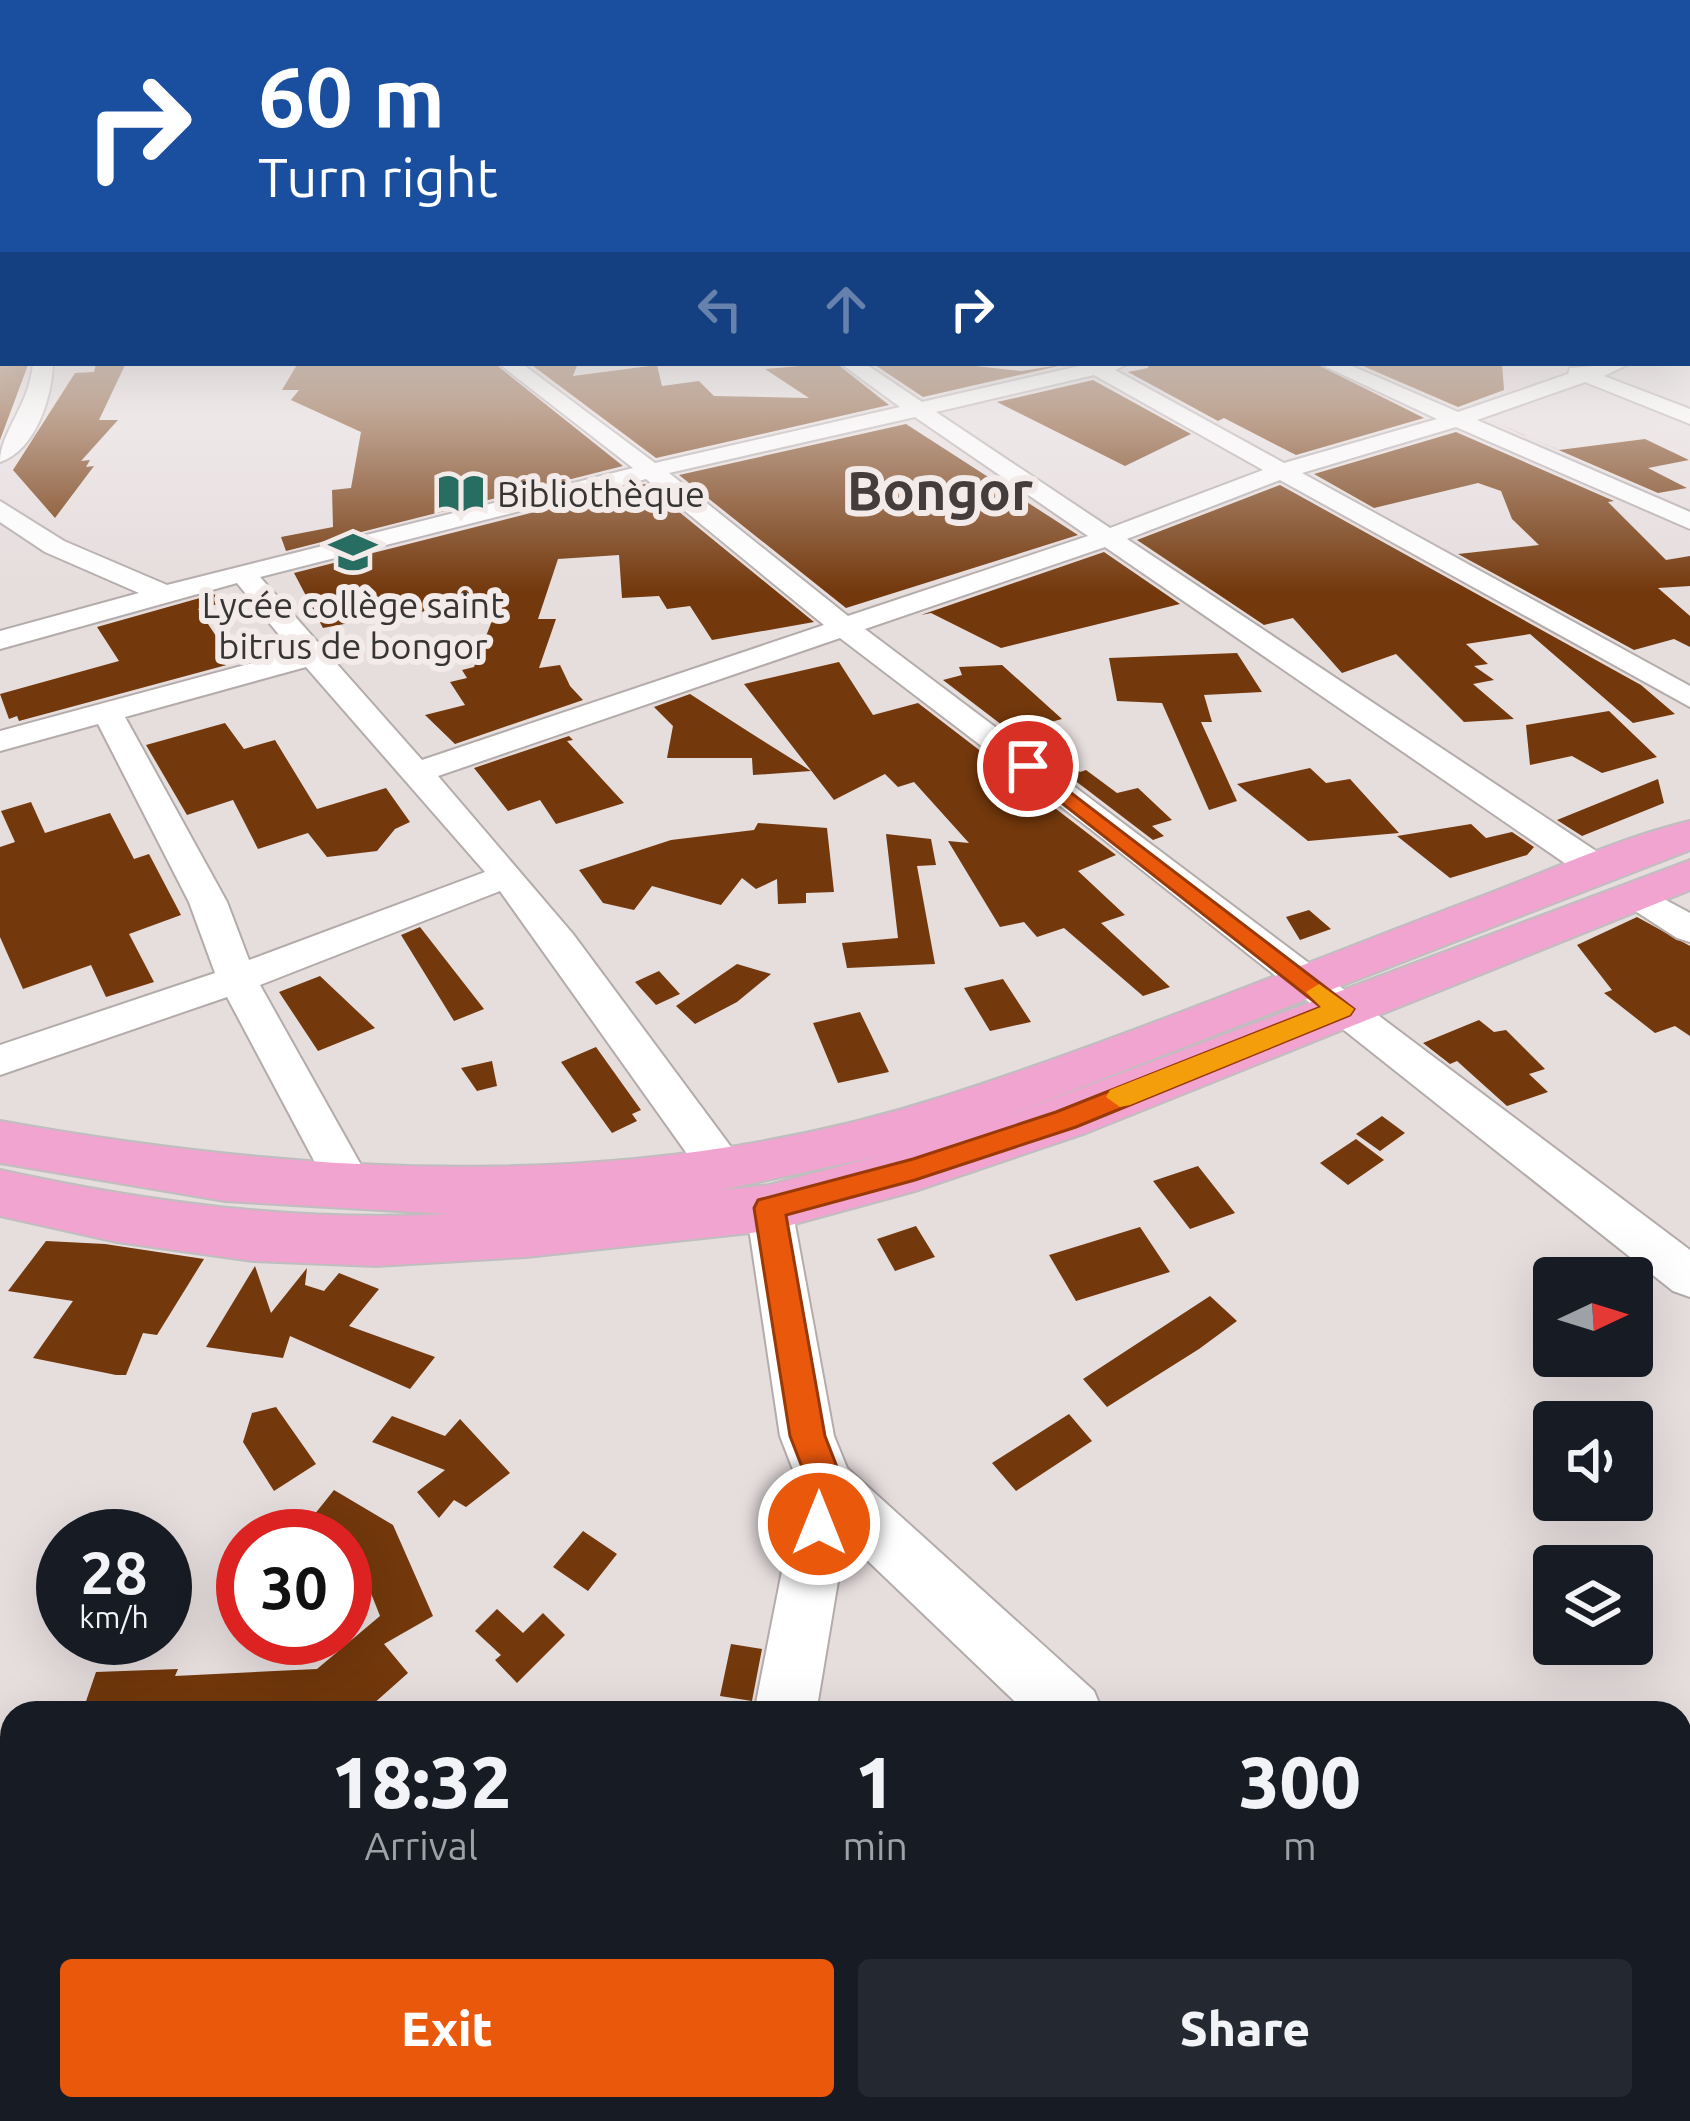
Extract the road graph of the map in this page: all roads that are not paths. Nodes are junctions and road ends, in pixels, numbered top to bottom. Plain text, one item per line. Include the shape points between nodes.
1 (38, 394) edge
2 (550, 394) edge
3 (897, 394) edge
4 (978, 394) edge
5 (1151, 394) edge
6 (1400, 394) edge
7 (1531, 394) edge
8 (1632, 394) edge
9 (918, 408) junction
10 (1690, 417) edge
11 (1459, 419) junction
12 (26, 423) junction
13 (0, 428) edge
14 (0, 455) edge
15 (653, 471) junction
16 (1283, 471) junction
17 (3, 515) edge
18 (1690, 521) edge
19 (1109, 537) junction
20 (53, 542) junction
21 (18, 550) dead end
22 (243, 573) junction
23 (166, 595) junction
24 (842, 624) junction
25 (0, 640) edge
26 (309, 657) junction
27 (1690, 698) edge
28 (107, 712) junction
29 (0, 741) edge
30 (418, 772) junction
31 (1690, 834) edge
32 (1690, 874) edge
33 (507, 876) junction
34 (1617, 882) junction
35 (1690, 930) edge
36 (237, 979) junction
37 (1323, 995) junction
38 (1, 1054) edge
39 (1120, 1074) junction
40 (0, 1142) edge
41 (721, 1168) junction
42 (352, 1190) junction
43 (0, 1193) edge
44 (769, 1208) junction
45 (1690, 1277) edge
46 (826, 1485) junction
47 (787, 1701) edge
48 (1059, 1701) edge

1 - 12 street
2 - 15 street
3 - 9 street
4 - 9 street
5 - 16 street
6 - 11 street
7 - 11 street
8 - 10 street
9 - 15 street
9 - 19 street
11 - 16 street
11 - 18 street
12 - 13 street
12 - 14 street
15 - 22 street
15 - 24 street
16 - 19 street
16 - 27 street
17 - 20 street
19 - 24 street
19 - 34 street
20 - 21 street
20 - 23 street
22 - 23 street
22 - 26 street
23 - 25 street
24 - 30 street
24 - 37 street
26 - 28 street
26 - 30 street
28 - 29 street
28 - 36 street via 208,902
30 - 33 street
31 - 34 main road
32 - 34 main road
33 - 36 street
33 - 41 street
34 - 35 street
34 - 37 main road
36 - 38 street
36 - 42 street
37 - 39 main road
37 - 45 street
39 - 41 main road
39 - 44 main road via 915,1169
40 - 42 main road via 218,1181
41 - 42 main road via 506,1193
43 - 44 main road via 230,1234 376,1242
44 - 46 street via 807,1436
46 - 47 street
46 - 48 street

